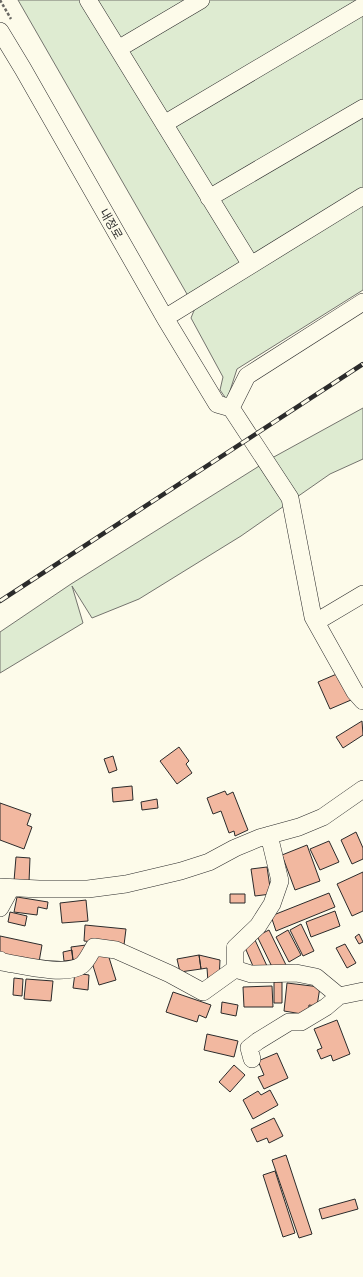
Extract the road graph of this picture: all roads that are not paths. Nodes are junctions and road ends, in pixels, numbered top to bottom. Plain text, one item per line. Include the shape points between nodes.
1 (88, 0) edge
2 (201, 0) edge
3 (363, 6) edge
4 (0, 31) edge
5 (118, 49) junction
6 (363, 108) edge
7 (164, 124) junction
8 (363, 196) edge
9 (209, 198) junction
10 (251, 265) junction
11 (363, 302) edge
12 (165, 318) junction
13 (224, 406) junction
14 (363, 594) edge
15 (316, 622) junction
16 (363, 701) edge
17 (363, 789) edge
18 (269, 835) junction
19 (6, 888) edge
20 (0, 908) edge
21 (0, 960) edge
22 (235, 969) junction
23 (363, 991) edge
24 (339, 996) junction
25 (252, 1058) dead end

1 - 5 street
2 - 5 street
3 - 7 street
4 - 12 street, 내정로
5 - 7 street
6 - 9 street
7 - 9 street
8 - 10 street
9 - 10 street
10 - 12 street
11 - 13 street via 247,376
12 - 13 street, 내정로
13 - 15 street, 내정로 via 290,498
14 - 15 street
15 - 16 street via 355,692
17 - 18 street via 323,817
18 - 19 street via 235,848 209,862 126,884 88,889
18 - 22 street via 280,881 269,910 258,926 235,948
19 - 20 street
21 - 22 street via 48,970 69,970 82,965 94,947 116,950 203,992
22 - 24 street via 251,974 296,974 316,977
23 - 24 street
24 - 25 street via 301,1022 289,1022 258,1041 249,1048

